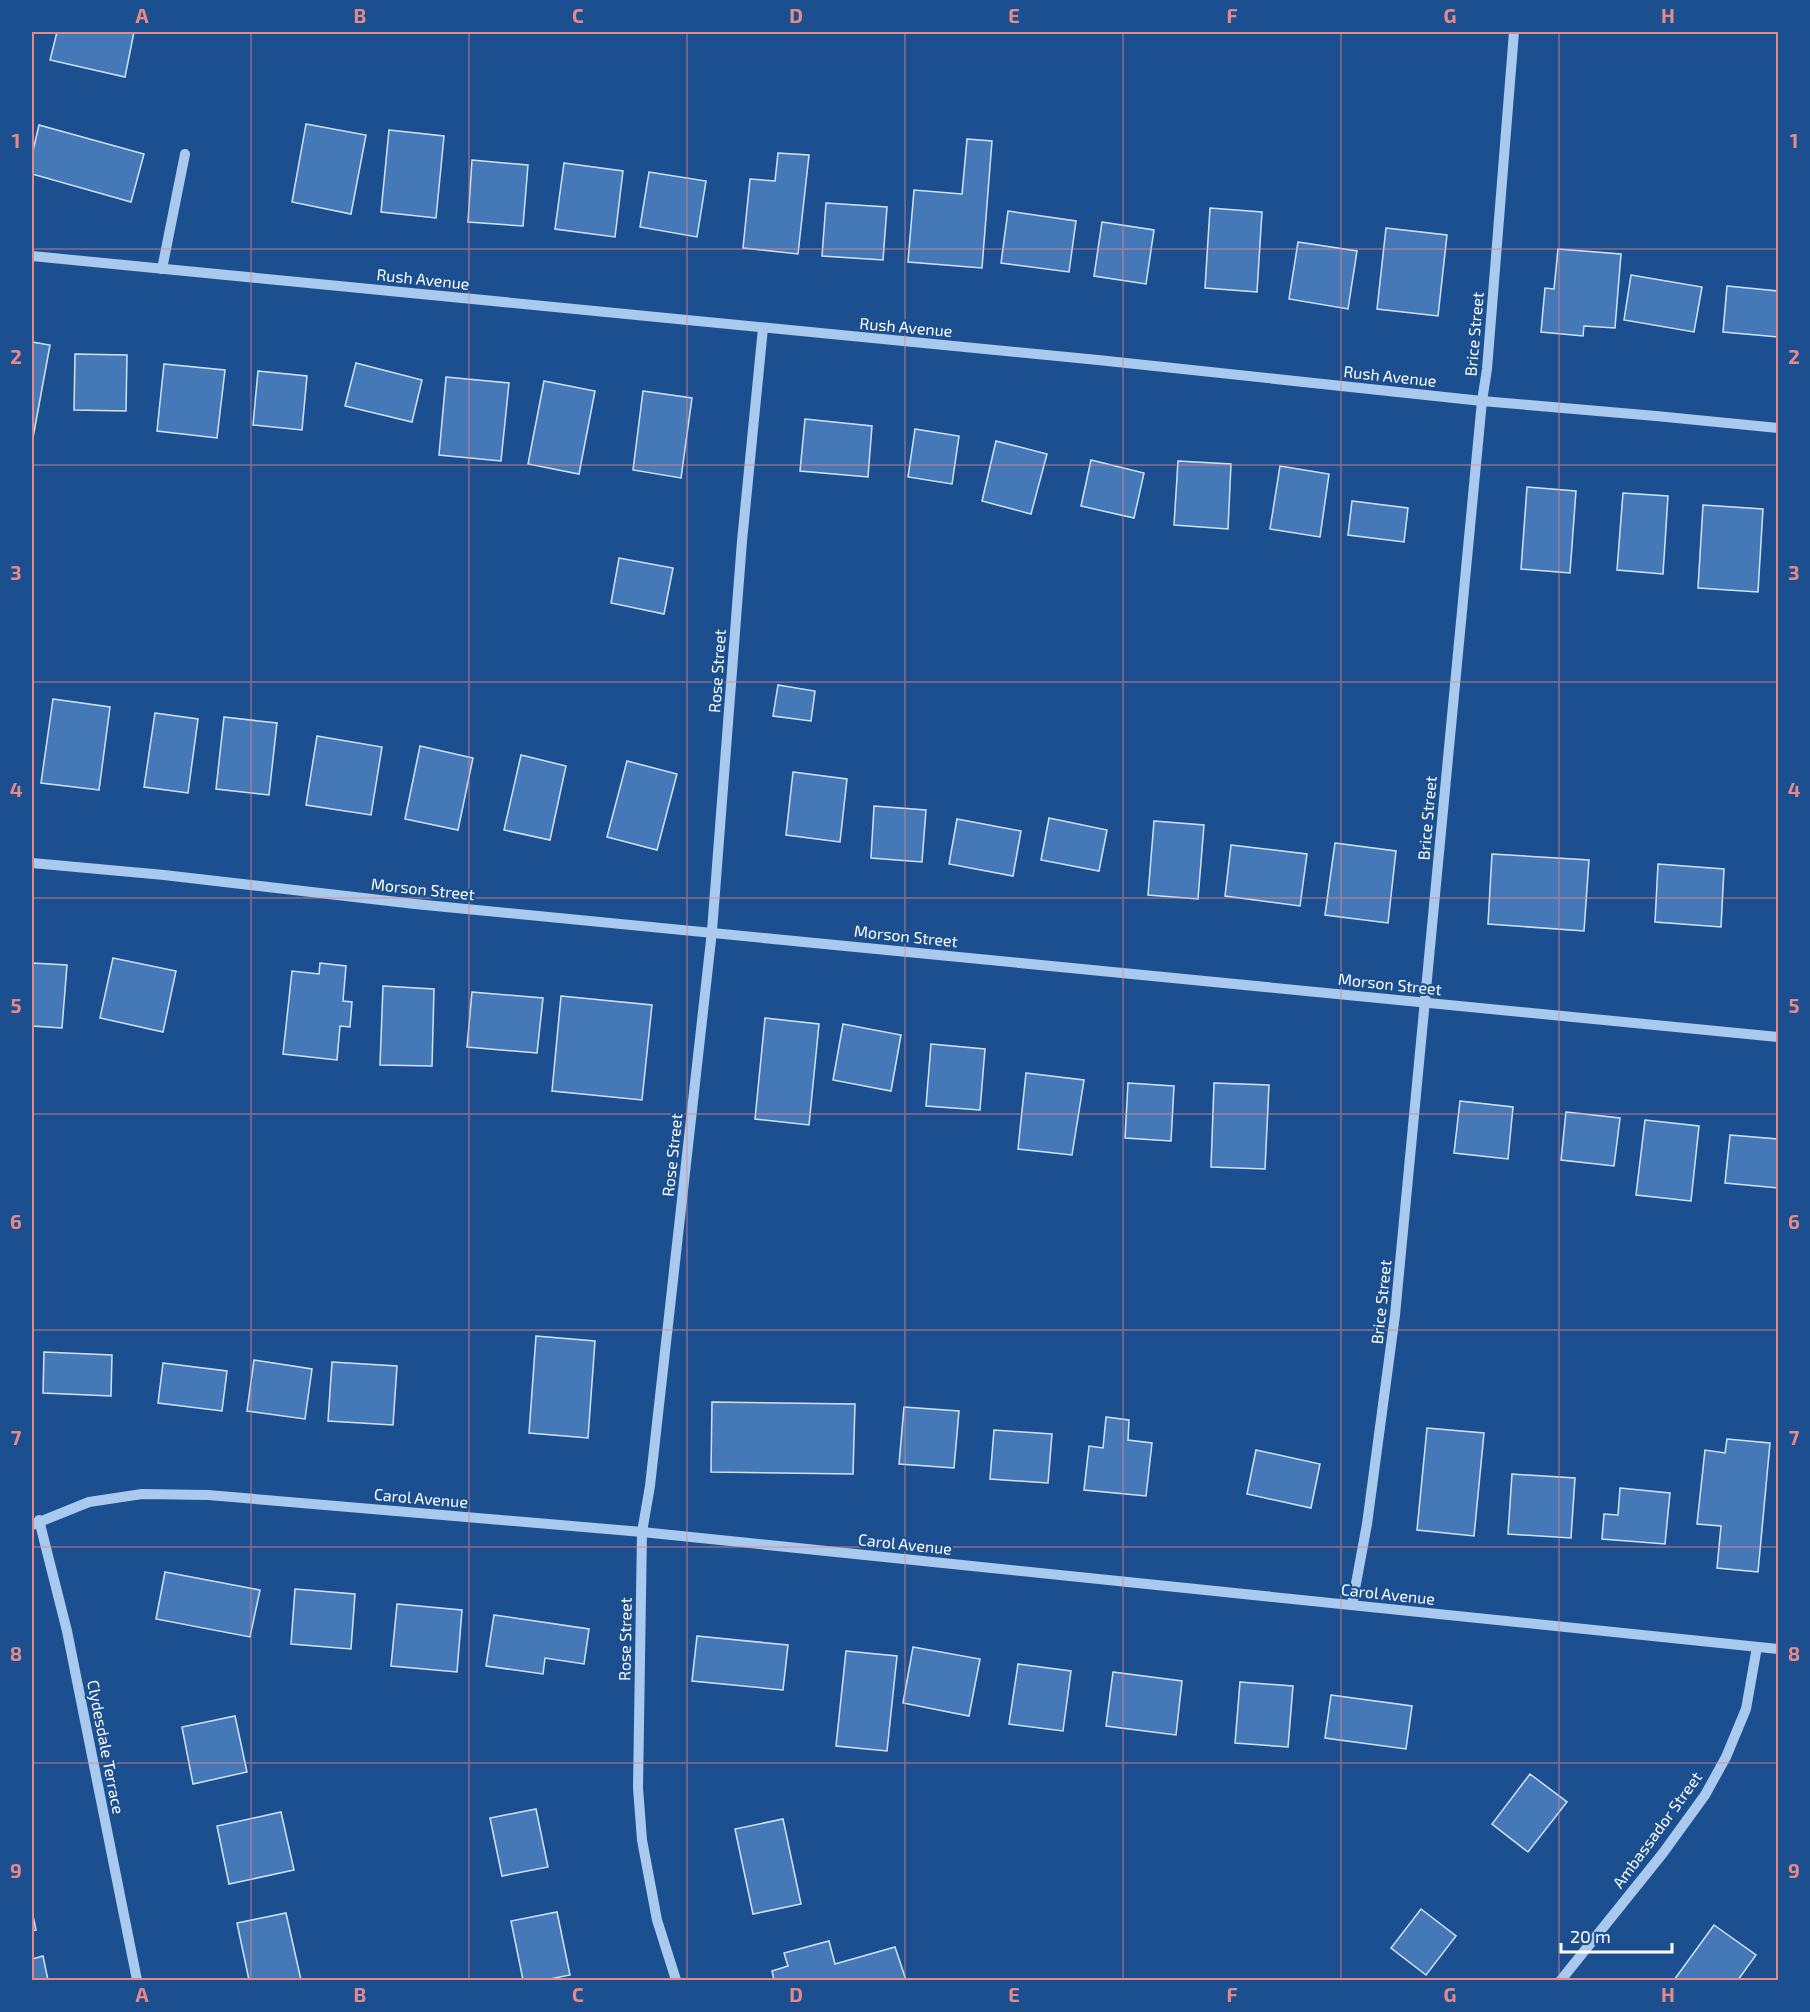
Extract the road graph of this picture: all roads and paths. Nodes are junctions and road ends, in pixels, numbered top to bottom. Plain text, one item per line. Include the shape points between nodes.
1 (1514, 32) edge
2 (185, 154) dead end
3 (32, 256) edge
4 (162, 269) junction
5 (763, 328) junction
6 (1482, 401) junction
7 (1779, 428) edge
8 (32, 863) edge
9 (712, 932) junction
10 (1424, 1003) junction
11 (1779, 1037) edge
12 (35, 1523) edge
13 (642, 1532) junction
14 (1352, 1605) junction
15 (1757, 1647) junction
16 (1779, 1649) edge
17 (137, 1980) edge
18 (676, 1980) edge
19 (1561, 1980) edge

1 - 6 street, Brice Street
2 - 4 street
3 - 4 street, Rush Avenue
4 - 5 street, Rush Avenue
5 - 6 street, Rush Avenue
5 - 9 street, Rose Street via 742,541
6 - 7 street, Rush Avenue
6 - 10 street, Brice Street
8 - 9 street, Morson Street
9 - 10 street, Morson Street
9 - 13 street, Rose Street
10 - 11 street, Morson Street
10 - 14 street, Brice Street via 1395,1315
12 - 13 street, Carol Avenue via 89,1502 142,1494 208,1495
12 - 17 street, Clydesdale Terrace via 67,1631
13 - 14 street, Carol Avenue
13 - 18 street, Rose Street via 638,1788 642,1840 657,1920
14 - 15 street, Carol Avenue
15 - 16 street, Carol Avenue
15 - 19 street, Ambassador Street via 1746,1709 1705,1795

